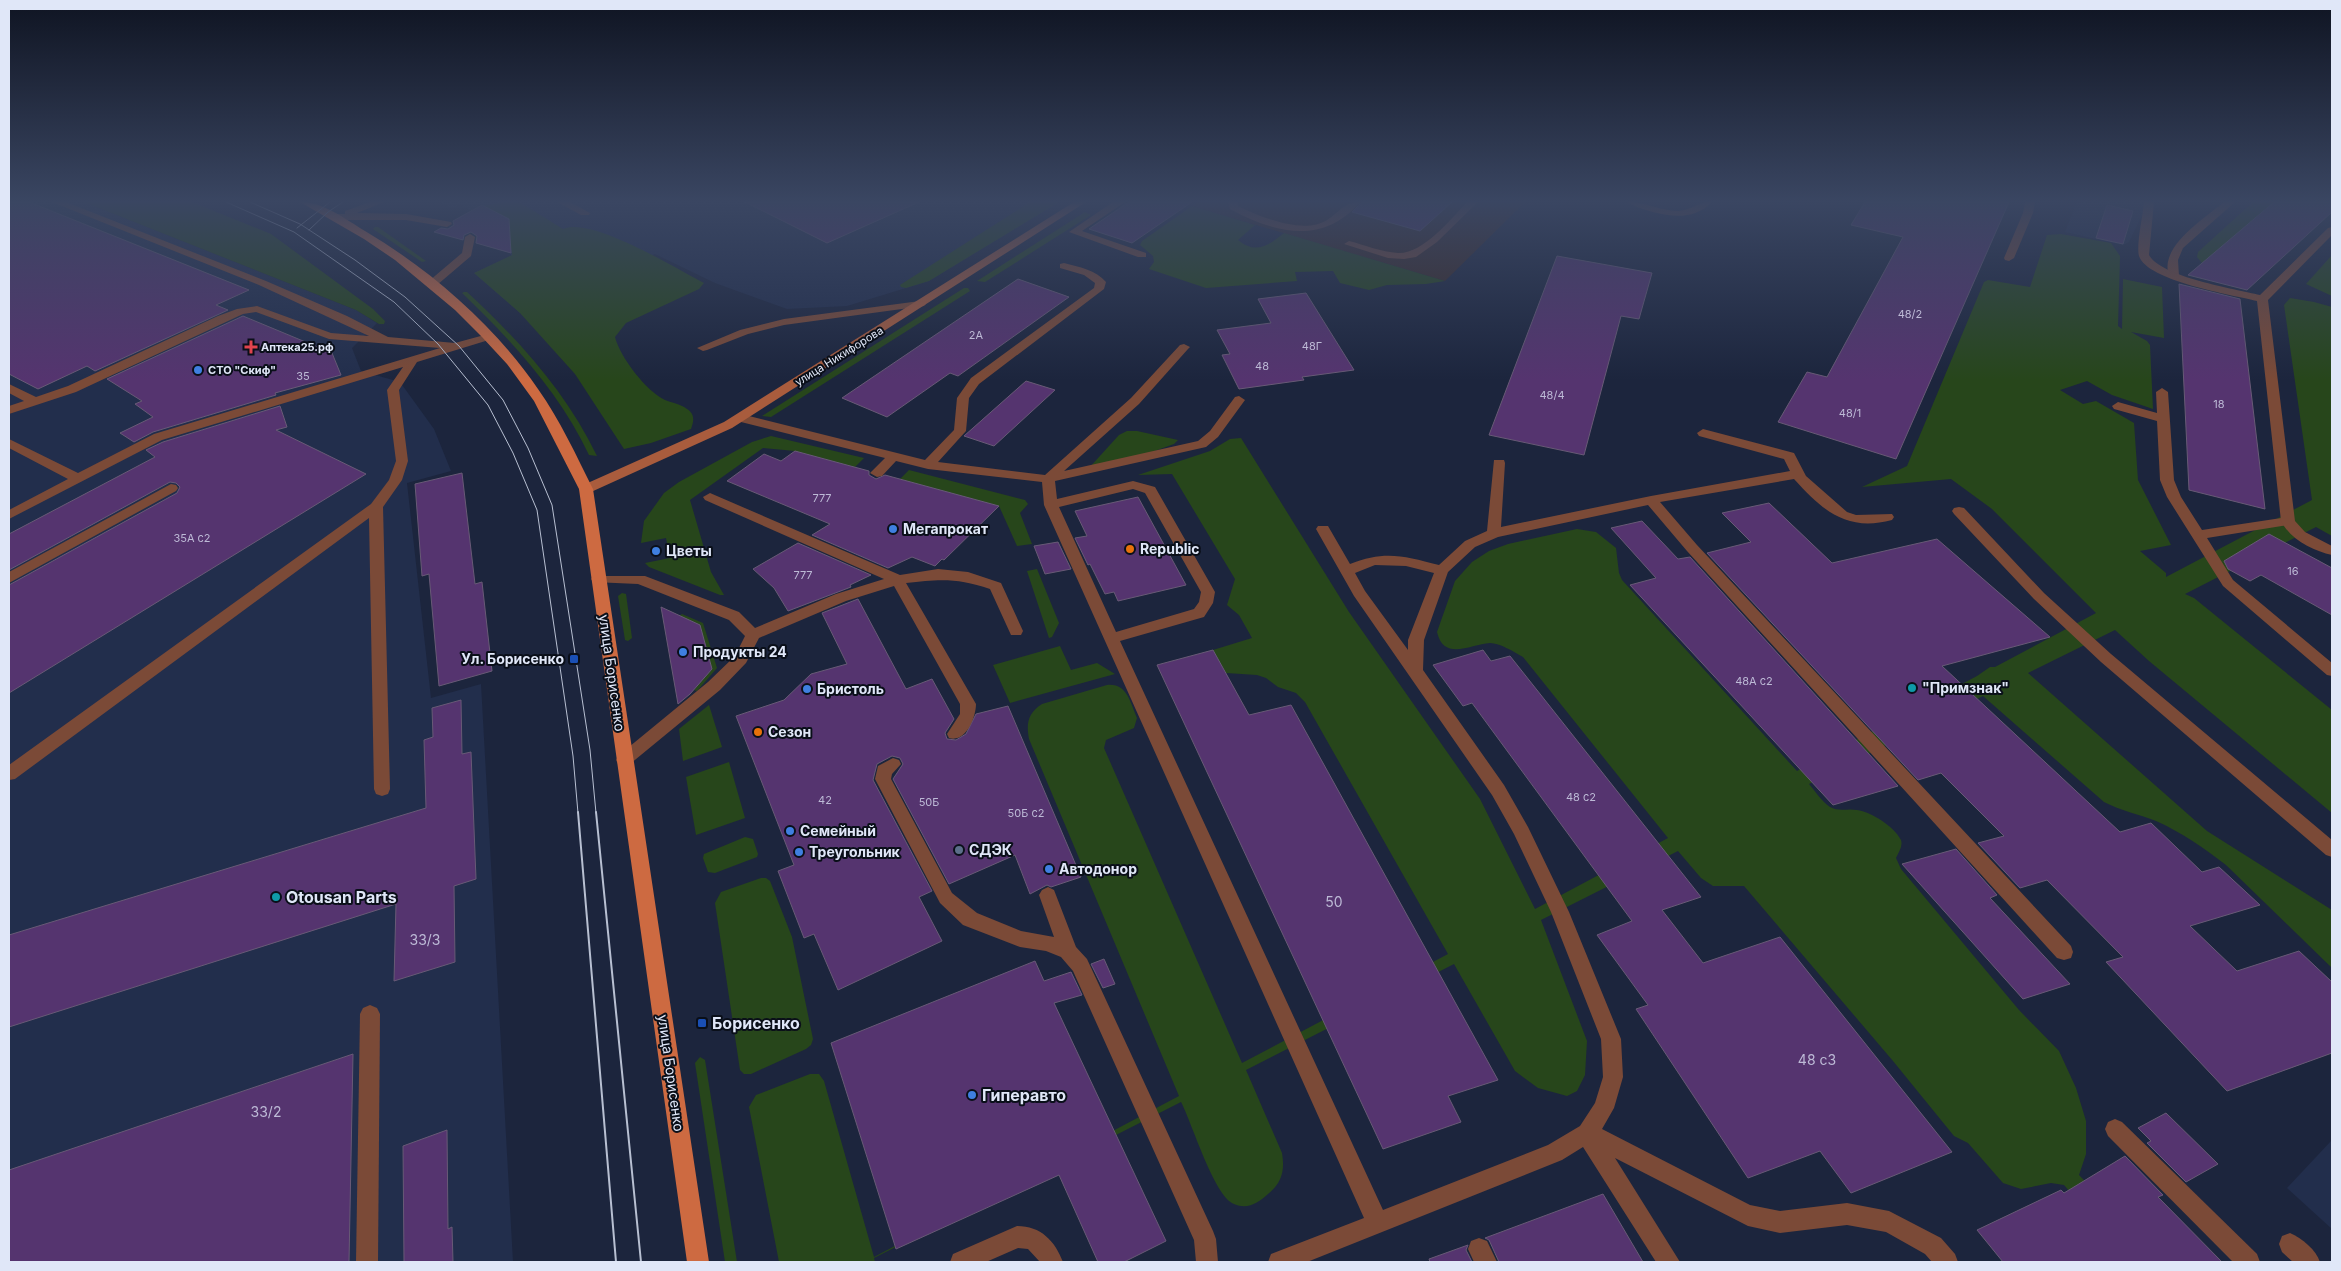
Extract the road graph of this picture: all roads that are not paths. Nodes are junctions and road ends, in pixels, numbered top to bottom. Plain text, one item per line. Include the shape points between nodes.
1 (206, 261) edge
2 (401, 261) edge
3 (458, 261) edge
4 (987, 261) edge
5 (2147, 261) edge
6 (2173, 261) edge
7 (2300, 261) edge
8 (1064, 266) dead end
9 (2174, 276) junction
10 (433, 283) junction
11 (2262, 299) junction
12 (920, 304) junction
13 (488, 337) junction
14 (389, 341) junction
15 (459, 346) junction
16 (1184, 347) dead end
17 (704, 348) dead end
18 (413, 360) junction
19 (9, 388) edge
20 (2162, 392) dead end
21 (1239, 400) dead end
22 (36, 402) junction
23 (2118, 406) dead end
24 (9, 410) edge
25 (742, 418) junction
26 (2163, 419) junction
27 (1703, 433) dead end
28 (9, 443) edge
29 (894, 456) junction
30 (1499, 463) dead end
31 (928, 465) junction
32 (877, 473) dead end
33 (1798, 474) junction
34 (78, 478) junction
35 (1048, 479) junction
36 (171, 488) dead end
37 (586, 490) junction
38 (710, 497) dead end
39 (1651, 500) junction
40 (1051, 505) junction
41 (376, 507) junction
42 (1959, 511) dead end
43 (9, 515) edge
44 (1887, 517) dead end
45 (2288, 521) junction
46 (1323, 529) dead end
47 (1494, 533) junction
48 (2198, 535) junction
49 (2332, 551) edge
50 (1442, 570) junction
51 (1346, 571) junction
52 (9, 578) edge
53 (898, 578) junction
54 (598, 579) junction
55 (1016, 631) dead end
56 (753, 635) junction
57 (1112, 638) junction
58 (2332, 671) edge
59 (1415, 672) junction
60 (955, 734) dead end
61 (624, 760) junction
62 (893, 764) dead end
63 (9, 774) edge
64 (382, 789) dead end
65 (2332, 850) edge
66 (1048, 895) dead end
67 (1068, 952) junction
68 (2064, 952) dead end
69 (370, 1014) dead end
70 (2115, 1129) dead end
71 (1587, 1132) junction
72 (1377, 1222) junction
73 (2290, 1244) dead end
74 (367, 1262) edge
75 (698, 1262) edge
76 (961, 1262) edge
77 (1052, 1262) edge
78 (1207, 1262) edge
79 (1279, 1262) edge
80 (1668, 1262) edge
81 (1948, 1262) edge
82 (2249, 1262) edge
83 (2309, 1262) edge

1 - 14 street
2 - 10 main road, улица Борисенко
3 - 10 street
4 - 12 main road, улица Никифорова
5 - 9 street
6 - 9 street
7 - 11 street
8 - 31 street via 1093,275 1102,282 1099,289 983,373 968,388 962,396 960,431
9 - 11 street
10 - 13 main road, улица Борисенко
11 - 45 street
12 - 17 street via 784,322 744,332
12 - 25 main road, улица Никифорова
13 - 15 street
13 - 37 main road, улица Борисенко via 532,388 562,438
14 - 15 street
14 - 22 street via 329,336 257,309 241,311
15 - 18 street
16 - 35 street via 1135,400
18 - 34 street via 158,438
18 - 41 street via 393,390 402,461 396,480
19 - 22 street
20 - 26 street
21 - 35 street via 1214,434 1202,444
22 - 24 street
23 - 26 street
25 - 29 street
25 - 37 main road, улица Никифорова via 692,444
26 - 48 street via 2167,480
27 - 33 street via 1789,456 1796,464
28 - 34 street
29 - 31 street
29 - 32 street
30 - 47 street
31 - 35 street
33 - 39 street
33 - 44 street via 1846,518
34 - 43 street
35 - 40 street
36 - 52 street
37 - 54 main road, улица Борисенко
38 - 53 street
39 - 47 street
39 - 68 street
40 - 57 street
40 - 57 street via 1133,485 1150,490 1208,592 1199,613
41 - 63 street
41 - 64 street
42 - 65 street via 2039,596 2099,652
45 - 48 street
45 - 49 street via 2296,532
46 - 51 street
47 - 50 street via 1470,544
48 - 58 street via 2228,583
50 - 51 street via 1406,560 1373,560
50 - 59 street via 1416,640
51 - 59 street
53 - 55 street via 943,574 983,578 996,586
53 - 56 street via 858,590
53 - 60 street via 968,704 968,715
54 - 56 street via 640,579 734,616
54 - 61 main road, улица Борисенко
56 - 61 street via 741,659 714,686
57 - 72 street
59 - 71 street via 1498,790 1522,832 1560,912 1611,1039 1613,1077 1604,1108
61 - 75 main road, улица Борисенко
62 - 67 street via 884,771 883,779 946,898 970,919 1020,939 1047,943
66 - 67 street
67 - 78 street via 1080,965 1205,1240
69 - 74 street
70 - 82 street
71 - 72 street via 1555,1153
71 - 80 street
71 - 81 street via 1748,1215 1780,1222 1847,1214 1889,1222 1933,1246
72 - 79 street
73 - 83 street
76 - 77 street via 1017,1237 1027,1236 1046,1250

